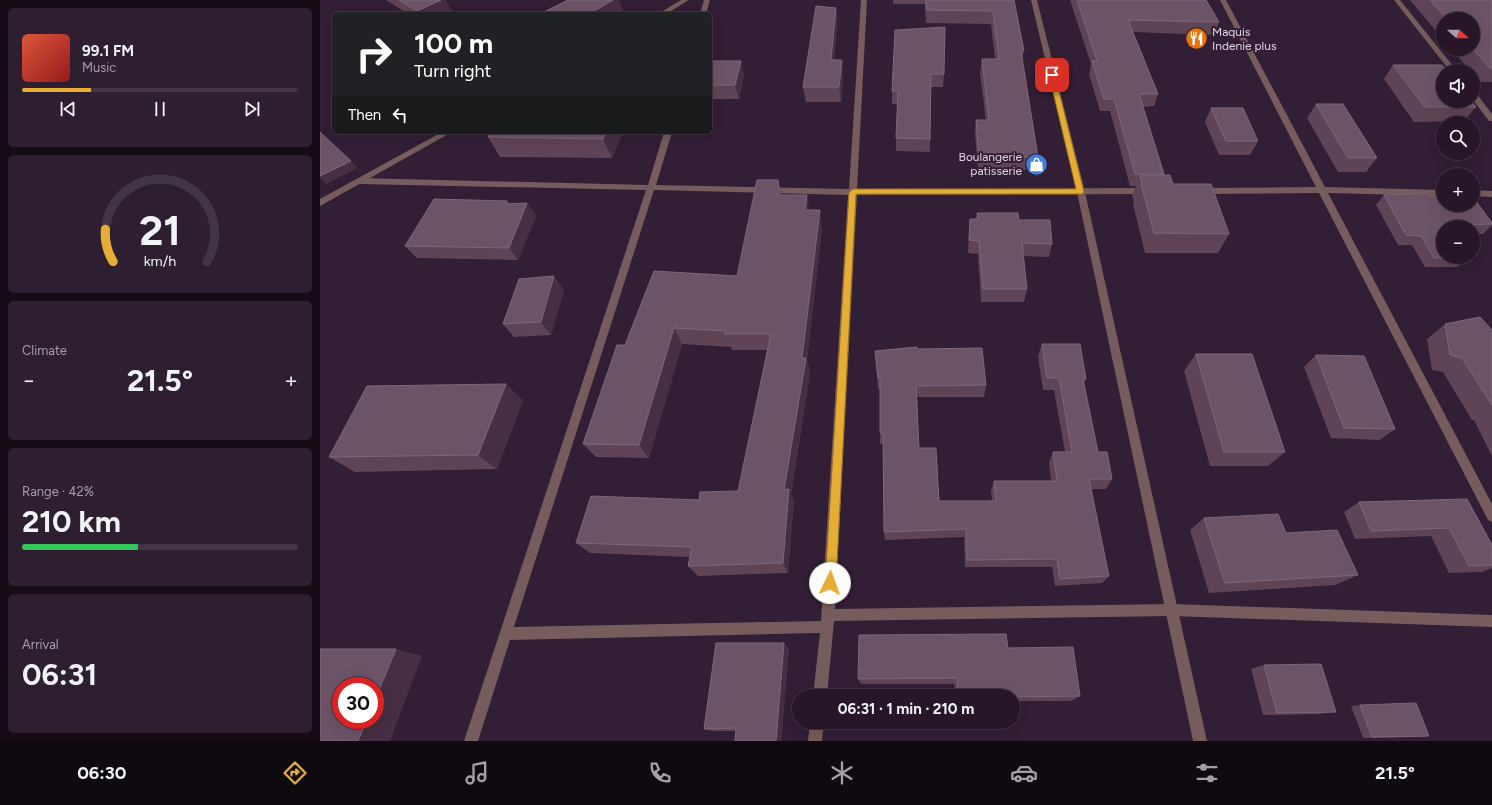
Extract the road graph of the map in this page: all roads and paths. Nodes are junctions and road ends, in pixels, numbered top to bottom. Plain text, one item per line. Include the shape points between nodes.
1 (686, 0) edge
2 (707, 0) edge
3 (864, 0) edge
4 (1034, 0) edge
5 (1223, 0) edge
6 (1397, 0) edge
7 (665, 12) edge
8 (704, 12) edge
9 (1448, 64) edge
10 (1480, 104) edge
11 (1492, 119) edge
12 (444, 134) edge
13 (667, 134) edge
14 (359, 181) junction
15 (651, 187) junction
16 (1322, 190) junction
17 (1158, 191) edge
18 (1190, 191) edge
19 (853, 192) junction
20 (1080, 192) junction
21 (1436, 192) edge
22 (1480, 193) edge
23 (1492, 194) edge
24 (320, 203) edge
25 (1492, 516) edge
26 (1172, 610) junction
27 (828, 621) junction
28 (1492, 621) edge
29 (505, 634) junction
30 (821, 689) edge
31 (816, 729) edge
32 (470, 741) edge
33 (815, 741) edge
34 (1200, 741) edge

1 - 7 street
2 - 8 street
3 - 19 street
4 - 20 street
5 - 16 street
6 - 9 street
10 - 11 street
12 - 14 street
13 - 15 street
14 - 15 street
14 - 24 street
15 - 19 street
15 - 29 street
16 - 18 street
16 - 21 street
16 - 25 street
17 - 20 street
19 - 20 street
19 - 27 street
20 - 26 street
22 - 23 street
26 - 27 street
26 - 28 street
26 - 34 street
27 - 29 street
27 - 30 street
29 - 32 street
31 - 33 street

